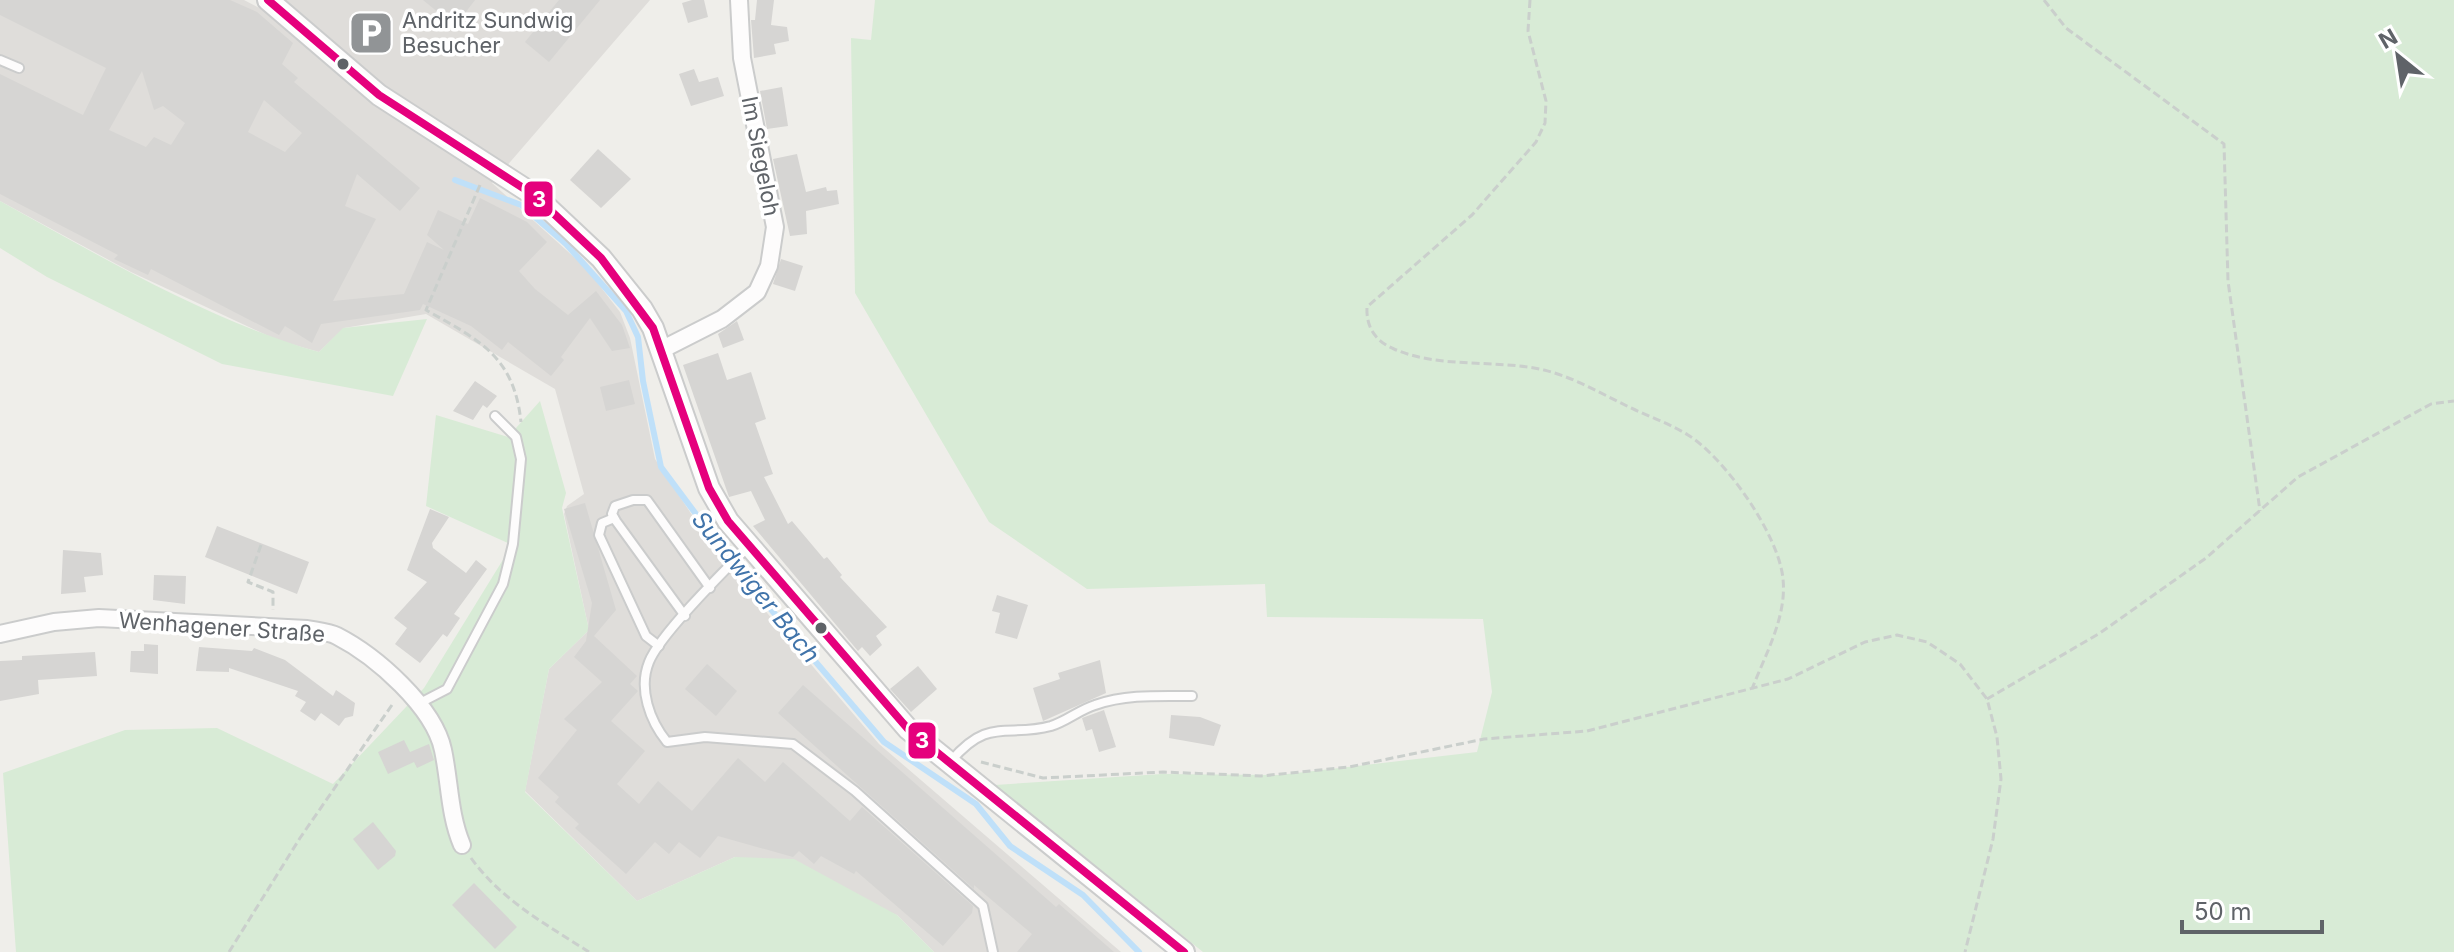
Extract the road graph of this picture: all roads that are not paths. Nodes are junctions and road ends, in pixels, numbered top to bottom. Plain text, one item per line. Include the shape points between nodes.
1 (268, 0) edge
2 (739, 0) edge
3 (0, 60) edge
4 (19, 68) dead end
5 (661, 350) junction
6 (495, 416) dead end
7 (614, 518) junction
8 (744, 551) junction
9 (710, 588) junction
10 (685, 616) junction
11 (0, 634) edge
12 (659, 646) junction
13 (1192, 696) dead end
14 (420, 703) junction
15 (957, 767) junction
16 (462, 845) road end
17 (993, 952) edge
18 (1184, 952) edge

1 - 5 street via 379,95 534,195 601,258 642,309
2 - 5 street, Im Siegeloh via 742,58 775,227 769,266 757,292 722,319
3 - 4 lane
5 - 8 street via 709,488
6 - 14 lane via 516,437 520,453 513,544 503,584 447,689
7 - 9 lane via 615,506 647,500
7 - 10 lane
7 - 12 lane via 602,523 599,535 646,636
8 - 9 lane
8 - 15 street via 894,715
9 - 10 lane
10 - 12 lane
11 - 14 street, Wenhagener Straße via 99,618 273,626 336,635
12 - 17 lane via 647,666 646,697 655,728 667,742 705,737 793,744 855,791 983,906
13 - 15 lane via 1113,700 1046,728 999,729 964,746
14 - 16 street, Wenhagener Straße via 443,747 451,819
15 - 18 street

